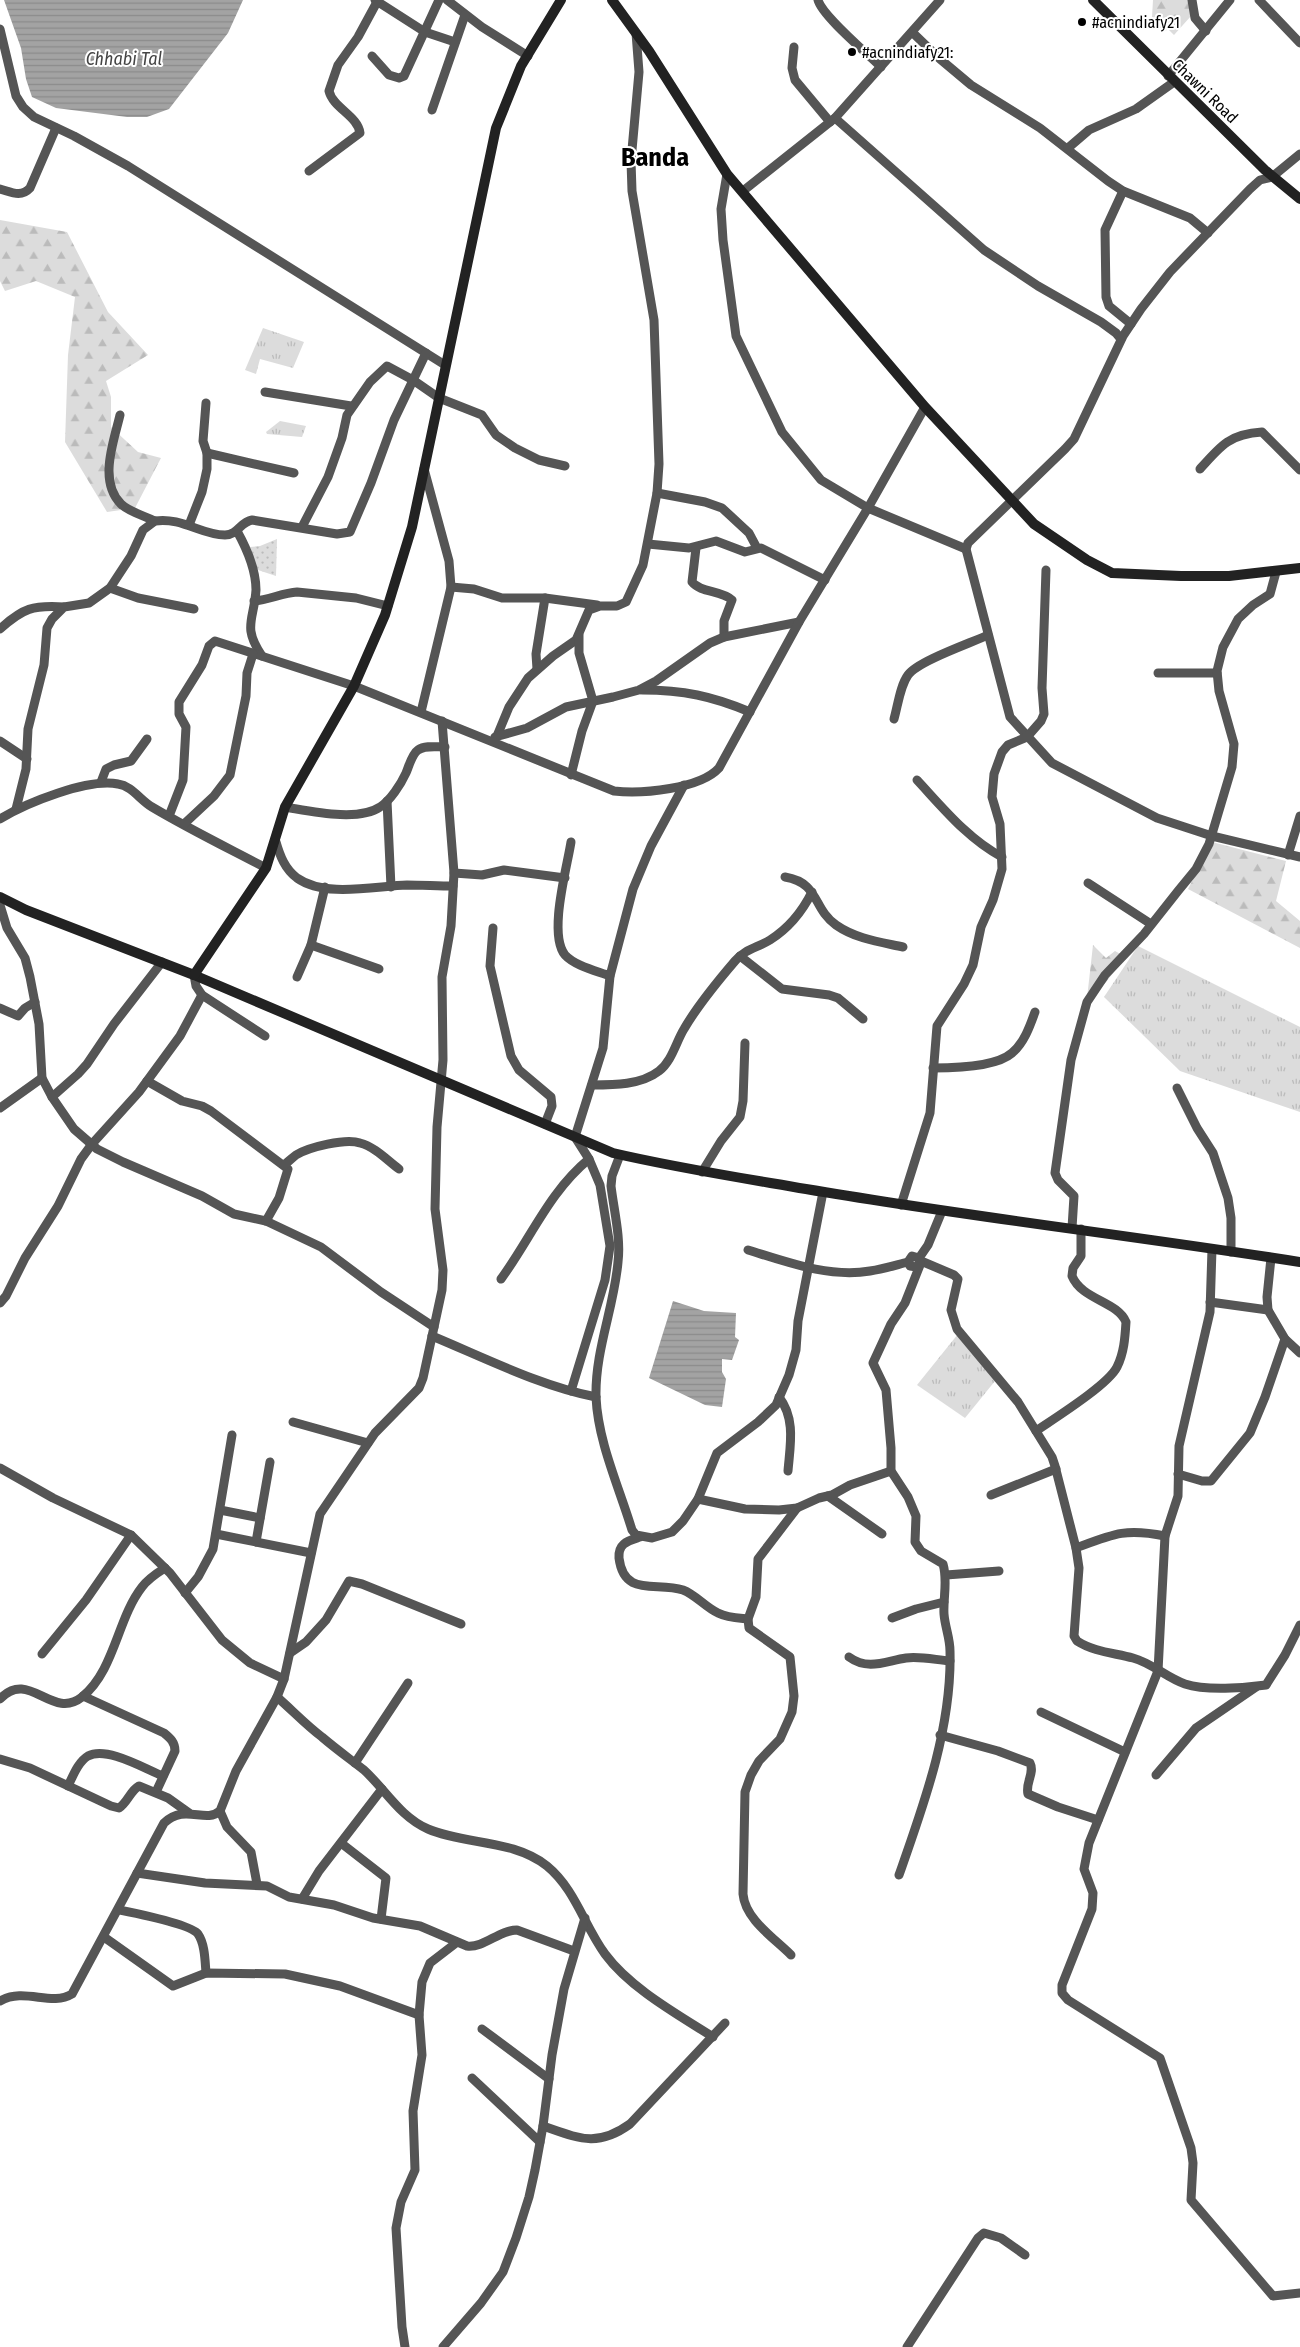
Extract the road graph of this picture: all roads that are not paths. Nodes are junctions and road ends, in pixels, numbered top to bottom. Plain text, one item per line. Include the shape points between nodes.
1 (377, 0) edge
2 (439, 0) edge
3 (447, 0) edge
4 (561, 0) edge
5 (612, 0) edge
6 (818, 0) edge
7 (940, 0) edge
8 (1094, 0) edge
9 (1192, 0) edge
10 (1230, 0) edge
11 (1259, 0) edge
12 (465, 15) junction
13 (0, 29) edge
14 (1206, 31) junction
15 (425, 32) junction
16 (912, 32) junction
17 (636, 33) junction
18 (455, 42) junction
19 (1300, 44) edge
20 (794, 47) dead end
21 (372, 56) dead end
22 (528, 56) junction
23 (881, 67) junction
24 (1171, 79) junction
25 (432, 110) dead end
26 (833, 120) junction
27 (56, 128) junction
28 (1068, 148) junction
29 (1300, 154) edge
30 (309, 171) dead end
31 (727, 174) junction
32 (1272, 177) junction
33 (0, 189) edge
34 (1123, 191) junction
35 (744, 192) junction
36 (1300, 199) edge
37 (1208, 233) junction
38 (1131, 324) junction
39 (1121, 340) junction
40 (426, 353) junction
41 (445, 365) junction
42 (413, 380) junction
43 (265, 392) dead end
44 (439, 398) junction
45 (206, 403) dead end
46 (351, 406) junction
47 (925, 408) junction
48 (120, 414) dead end
49 (207, 453) junction
50 (564, 466) dead end
51 (424, 468) junction
52 (1200, 469) dead end
53 (1300, 470) edge
54 (294, 473) dead end
55 (657, 493) junction
56 (1012, 502) junction
57 (868, 508) junction
58 (155, 521) junction
59 (189, 525) junction
60 (302, 527) junction
61 (237, 531) junction
62 (648, 544) junction
63 (696, 548) junction
64 (757, 548) junction
65 (966, 549) junction
66 (1300, 568) edge
67 (1046, 570) dead end
68 (1276, 572) junction
69 (825, 580) junction
70 (451, 587) junction
71 (110, 588) junction
72 (545, 598) junction
73 (254, 601) junction
74 (388, 606) junction
75 (600, 606) junction
76 (64, 608) junction
77 (194, 609) dead end
78 (799, 622) junction
79 (0, 629) edge
80 (579, 635) junction
81 (988, 635) junction
82 (724, 637) junction
83 (258, 655) junction
84 (537, 669) junction
85 (1158, 673) dead end
86 (1217, 673) junction
87 (354, 686) junction
88 (639, 690) junction
89 (593, 701) junction
90 (421, 712) junction
91 (750, 712) junction
92 (894, 719) dead end
93 (442, 721) junction
94 (1028, 737) junction
95 (493, 738) junction
96 (147, 739) dead end
97 (0, 741) edge
98 (445, 747) junction
99 (27, 759) junction
100 (571, 774) junction
101 (917, 780) dead end
102 (101, 782) junction
103 (684, 786) junction
104 (387, 801) junction
105 (285, 807) junction
106 (16, 809) junction
107 (169, 816) junction
108 (1300, 816) edge
109 (0, 819) edge
110 (184, 824) junction
111 (1212, 836) junction
112 (276, 842) junction
113 (571, 842) dead end
114 (1288, 854) junction
115 (1002, 857) junction
116 (1300, 857) edge
117 (266, 868) junction
118 (454, 873) junction
119 (785, 877) dead end
120 (565, 878) junction
121 (1088, 883) dead end
122 (453, 886) junction
123 (325, 887) junction
124 (391, 887) junction
125 (812, 892) junction
126 (0, 896) edge
127 (0, 904) edge
128 (1151, 924) junction
129 (493, 928) dead end
130 (311, 945) junction
131 (903, 947) dead end
132 (740, 956) junction
133 (162, 962) junction
134 (379, 969) dead end
135 (194, 975) junction
136 (610, 976) junction
137 (297, 977) dead end
138 (202, 995) junction
139 (35, 1002) junction
140 (0, 1008) edge
141 (1034, 1012) dead end
142 (863, 1019) dead end
143 (266, 1036) dead end
144 (745, 1043) dead end
145 (933, 1068) junction
146 (42, 1078) junction
147 (147, 1081) junction
148 (441, 1081) junction
149 (592, 1085) junction
150 (1178, 1088) dead end
151 (52, 1097) junction
152 (0, 1108) edge
153 (545, 1124) junction
154 (575, 1137) junction
155 (92, 1144) junction
156 (620, 1155) junction
157 (589, 1159) junction
158 (284, 1165) junction
159 (399, 1169) dead end
160 (702, 1172) junction
161 (823, 1192) junction
162 (901, 1205) junction
163 (942, 1211) junction
164 (266, 1221) junction
165 (1076, 1229) junction
166 (1212, 1248) junction
167 (748, 1250) dead end
168 (1231, 1252) junction
169 (1271, 1258) junction
170 (919, 1262) junction
171 (1300, 1262) edge
172 (808, 1268) junction
173 (501, 1279) dead end
174 (1210, 1302) junction
175 (0, 1303) edge
176 (1268, 1310) junction
177 (433, 1332) junction
178 (1285, 1339) junction
179 (1300, 1353) edge
180 (575, 1393) junction
181 (595, 1397) junction
182 (780, 1397) junction
183 (293, 1422) dead end
184 (1036, 1431) junction
185 (232, 1435) dead end
186 (366, 1446) junction
187 (270, 1462) dead end
188 (0, 1468) edge
189 (1056, 1469) junction
190 (788, 1471) dead end
191 (891, 1471) junction
192 (1178, 1474) junction
193 (991, 1495) dead end
194 (828, 1496) junction
195 (698, 1499) junction
196 (797, 1508) junction
197 (220, 1510) junction
198 (260, 1518) junction
199 (216, 1534) junction
200 (882, 1534) dead end
201 (132, 1535) junction
202 (640, 1536) junction
203 (1165, 1536) junction
204 (256, 1542) junction
205 (1076, 1548) junction
206 (311, 1553) junction
207 (165, 1568) junction
208 (999, 1572) dead end
209 (946, 1575) junction
210 (185, 1593) junction
211 (944, 1602) junction
212 (892, 1618) dead end
213 (748, 1619) junction
214 (461, 1624) dead end
215 (1300, 1626) edge
216 (290, 1653) junction
217 (42, 1654) dead end
218 (849, 1657) dead end
219 (950, 1661) junction
220 (1158, 1670) junction
221 (284, 1679) junction
222 (408, 1683) dead end
223 (1257, 1686) junction
224 (83, 1696) junction
225 (277, 1697) junction
226 (0, 1699) edge
227 (1041, 1712) dead end
228 (940, 1735) junction
229 (1125, 1752) junction
230 (0, 1759) edge
231 (355, 1763) junction
232 (1156, 1775) dead end
233 (163, 1776) junction
234 (68, 1786) junction
235 (382, 1789) junction
236 (156, 1792) junction
237 (220, 1811) junction
238 (189, 1813) junction
239 (1098, 1820) junction
240 (341, 1843) junction
241 (137, 1873) junction
242 (899, 1875) dead end
243 (256, 1884) junction
244 (302, 1899) junction
245 (119, 1910) junction
246 (585, 1918) junction
247 (381, 1919) junction
248 (104, 1937) junction
249 (456, 1943) junction
250 (574, 1951) junction
251 (791, 1955) dead end
252 (206, 1973) junction
253 (0, 2001) edge
254 (419, 2015) junction
255 (725, 2023) dead end
256 (482, 2028) dead end
257 (713, 2037) junction
258 (472, 2078) dead end
259 (549, 2079) junction
260 (543, 2126) junction
261 (540, 2142) junction
262 (1025, 2255) dead end
263 (1300, 2293) edge
264 (405, 2347) edge
265 (443, 2347) edge
266 (907, 2347) edge

1 - 15 street
1 - 30 street via 358,37 338,65 329,91 331,98 360,133
2 - 15 street
3 - 12 street
4 - 22 street
5 - 17 street
6 - 23 street via 837,25
7 - 16 street
8 - 24 street, Chawni Road
9 - 14 street via 1195,18
10 - 14 street
11 - 19 street
12 - 18 street
12 - 22 street
13 - 27 street via 16,96 34,117
14 - 24 street
15 - 18 street
15 - 21 street via 407,71 399,78 389,75
16 - 23 street
16 - 28 street via 972,85
17 - 31 street
17 - 55 street via 639,72 630,160 632,191 654,320 659,464
18 - 25 street
20 - 26 street via 792,68 795,80
22 - 41 street via 496,128
23 - 26 street
24 - 28 street via 1136,109 1089,130
24 - 32 street, Chawni Road
26 - 35 street
26 - 39 street via 984,250 1101,322
27 - 33 street via 26,193
27 - 40 street via 128,166
28 - 34 street via 1088,167
29 - 32 street
31 - 35 street
31 - 57 street via 721,209 736,336 782,432 798,453 821,480
32 - 36 street, Chawni Road
32 - 37 street via 1260,180 1250,188
34 - 37 street via 1172,209
34 - 38 street via 1105,230 1106,297 1109,306
35 - 47 street
37 - 38 street via 1170,272
38 - 39 street
39 - 56 street via 1074,439
40 - 41 street
40 - 42 street
41 - 44 street
42 - 44 street
42 - 46 street via 388,366
42 - 60 street via 394,420 352,530 342,534
43 - 46 street
44 - 50 street via 482,415 496,434 514,448
44 - 51 street
45 - 49 street via 203,441
46 - 60 street via 328,477
47 - 56 street
47 - 57 street
48 - 58 street via 110,457 110,481 120,503
49 - 54 street
49 - 59 street via 202,492
51 - 70 street via 449,561
51 - 74 street via 407,546
52 - 53 street via 1220,445 1236,436 1262,432
55 - 62 street
55 - 64 street via 722,508 749,533
56 - 65 street
56 - 68 street via 1034,524 1086,560 1112,573 1229,576
57 - 65 street
57 - 69 street
58 - 59 street
58 - 71 street via 143,530 127,564
59 - 61 street via 225,535
60 - 61 street via 252,520 246,521
61 - 73 street via 255,572
62 - 63 street
62 - 75 street via 643,565 626,602 617,606
63 - 64 street via 716,540 745,552
63 - 82 street via 694,584 732,600 724,621
64 - 69 street
65 - 81 street
66 - 68 street
67 - 94 street via 1044,714
68 - 86 street via 1270,594 1238,619 1224,647
69 - 78 street
70 - 72 street via 474,589 502,598
70 - 90 street
71 - 76 street via 89,603
71 - 77 street via 138,598
72 - 75 street
72 - 84 street via 536,654
73 - 74 street via 297,592 356,598
73 - 83 street via 250,634
74 - 87 street
75 - 80 street via 589,610
76 - 79 street via 31,608
76 - 99 street via 56,613 48,628 44,665 28,729
78 - 82 street
78 - 91 street
80 - 84 street
80 - 89 street via 579,653
81 - 92 street via 911,671
81 - 94 street via 1010,717
82 - 88 street
83 - 87 street
83 - 107 street via 212,642 200,670 179,702 178,714 185,722 186,734 183,780
83 - 110 street via 247,672 246,696 230,775 214,796
84 - 95 street via 516,694
85 - 86 street
86 - 111 street via 1234,744 1232,767
87 - 90 street
87 - 105 street
88 - 89 street
88 - 91 street via 703,694
89 - 95 street via 566,706 527,728
89 - 100 street
90 - 93 street
91 - 103 street via 719,768 706,779
93 - 95 street
93 - 98 street
94 - 111 street via 1052,763 1158,818
94 - 115 street via 1008,745 994,774 992,797 1000,824
95 - 100 street
96 - 102 street via 131,761 106,769
97 - 99 street
98 - 104 street via 423,747 415,753 405,776
98 - 118 street
99 - 106 street
100 - 103 street via 608,789 626,792
101 - 115 street via 962,828
102 - 106 street via 32,801
102 - 107 street via 128,787 151,807
103 - 136 street via 650,846 633,889
104 - 105 street via 381,807 360,814
104 - 124 street
105 - 112 street
106 - 109 street
107 - 110 street
108 - 114 street
110 - 117 street
111 - 114 street
111 - 128 street via 1196,869
112 - 117 street
112 - 123 street via 290,873 305,883
113 - 120 street
114 - 116 street
115 - 145 street via 1000,877 981,927 973,965 937,1026
117 - 135 street
118 - 120 street via 482,875 504,870
118 - 122 street
119 - 125 street via 798,879
120 - 136 street via 558,931 561,948 575,962
121 - 128 street
122 - 124 street
122 - 148 street via 451,926 442,977
123 - 124 street via 364,890
123 - 130 street
125 - 131 street via 828,918 837,926 857,937
125 - 132 street via 786,929
126 - 133 street via 34,913
127 - 139 street via 7,928 25,958
128 - 165 street via 1105,975 1087,1002 1075,1039 1055,1172 1058,1180 1074,1196
129 - 153 street via 490,966 511,1056 519,1070 551,1097 552,1106
130 - 134 street
130 - 137 street
132 - 142 street via 782,989 838,998
132 - 149 street via 693,1015 660,1071 639,1080
133 - 135 street
133 - 151 street via 87,1064
135 - 138 street
135 - 148 street
136 - 149 street via 605,1036
138 - 143 street
138 - 147 street via 180,1036
139 - 140 street via 15,1017
139 - 146 street
141 - 145 street via 1020,1045 1008,1056 972,1066
144 - 160 street via 740,1117
145 - 162 street via 930,1113
146 - 151 street
146 - 152 street
147 - 155 street
147 - 158 street via 182,1101 211,1111 254,1146
148 - 153 street
148 - 177 street via 435,1209 444,1278
149 - 154 street
150 - 168 street via 1213,1153 1228,1198
151 - 155 street via 74,1129
153 - 154 street
154 - 156 street
154 - 157 street
155 - 164 street via 234,1214
155 - 175 street
156 - 160 street
156 - 181 street via 611,1186 619,1261 599,1347
157 - 173 street via 549,1202
157 - 180 street via 600,1186 610,1240 609,1262
158 - 159 street via 296,1154 354,1141 375,1151
158 - 164 street via 288,1175 280,1198
160 - 161 street
161 - 162 street
161 - 172 street
162 - 163 street
163 - 165 street
163 - 170 street
164 - 177 street via 321,1247
165 - 166 street
165 - 184 street via 1081,1256 1072,1276 1080,1288 1125,1319 1123,1352 1117,1368 1107,1380
166 - 168 street
166 - 174 street
167 - 172 street
168 - 169 street
169 - 171 street
169 - 176 street
170 - 172 street via 870,1272 829,1272
170 - 184 street via 958,1279 951,1310 957,1329 1018,1402
170 - 191 street via 905,1303 891,1324 873,1364 886,1390
172 - 182 street via 796,1350
174 - 176 street
174 - 192 street via 1179,1446
176 - 178 street
177 - 180 street
177 - 186 street via 419,1388 389,1416
178 - 179 street
178 - 192 street via 1250,1434 1211,1481
180 - 181 street
181 - 202 street via 605,1444 632,1530
182 - 190 street via 790,1422
182 - 195 street via 767,1414 718,1454
183 - 186 street
184 - 189 street
185 - 197 street
186 - 206 street via 320,1514
187 - 198 street
188 - 201 street via 53,1498
189 - 193 street
189 - 205 street
191 - 194 street
191 - 209 street via 908,1496 916,1516 917,1547 943,1564
192 - 203 street via 1178,1496
194 - 196 street
194 - 200 street
195 - 196 street via 745,1509
195 - 202 street via 672,1532 652,1538
196 - 213 street via 759,1557 756,1597
197 - 198 street
197 - 199 street
198 - 204 street
199 - 204 street
199 - 210 street via 207,1561
201 - 207 street
201 - 217 street via 86,1600
202 - 213 street via 627,1541 619,1550 621,1567 630,1582 690,1593 718,1613
203 - 205 street via 1121,1532
203 - 220 street
204 - 206 street
205 - 220 street via 1075,1638 1083,1645 1133,1658
206 - 216 street
207 - 210 street
207 - 224 street via 142,1586 126,1614 101,1674
208 - 209 street
209 - 211 street
210 - 221 street via 232,1649 250,1663
211 - 212 street
211 - 219 street
213 - 251 street via 749,1628 790,1657 794,1696 786,1729 759,1761 745,1792 744,1904
214 - 216 street via 362,1584 349,1582 326,1620 306,1642
215 - 223 street via 1266,1685
216 - 221 street
218 - 219 street via 855,1662 873,1665 906,1658
219 - 228 street
220 - 223 street via 1193,1686
220 - 229 street
221 - 225 street
222 - 231 street
223 - 232 street via 1196,1728
224 - 226 street via 67,1705 15,1688
224 - 233 street via 164,1733 172,1740 175,1750
225 - 231 street
225 - 237 street via 236,1771
227 - 229 street
228 - 239 street via 1030,1763 1028,1794
228 - 242 street via 929,1782
229 - 239 street
230 - 234 street via 30,1768
231 - 235 street
233 - 234 street via 115,1756 94,1754 80,1764
233 - 236 street
234 - 236 street via 119,1808 139,1786
235 - 240 street
235 - 246 street via 409,1817 428,1829 533,1857 546,1865 563,1882
236 - 238 street
237 - 238 street via 209,1816
237 - 243 street via 227,1827 251,1852
238 - 241 street via 171,1817 164,1823
239 - 263 street via 1084,1869 1092,1893 1092,1909 1062,1985 1062,1993 1068,2000 1160,2058 1191,2148 1191,2200 1273,2296
240 - 244 street
240 - 247 street via 386,1878
241 - 243 street via 204,1883
241 - 245 street
243 - 244 street
244 - 247 street
245 - 248 street
245 - 252 street via 195,1931 201,1942
246 - 250 street
246 - 257 street via 604,1953 624,1974 667,2008
247 - 249 street via 420,1926
248 - 252 street via 173,1986
248 - 253 street via 72,1994 62,1998 20,1995
249 - 250 street via 471,1947 517,1930
249 - 254 street via 426,1969
250 - 259 street via 564,1989
252 - 254 street via 270,1973 304,1978 360,1992
254 - 264 street via 422,2055 413,2111 415,2170 401,2202 396,2228
255 - 257 street
256 - 259 street
257 - 260 street via 630,2124 616,2134 586,2138
258 - 261 street
259 - 260 street
260 - 261 street
261 - 265 street via 529,2197 503,2272
262 - 266 street via 991,2233 984,2233

